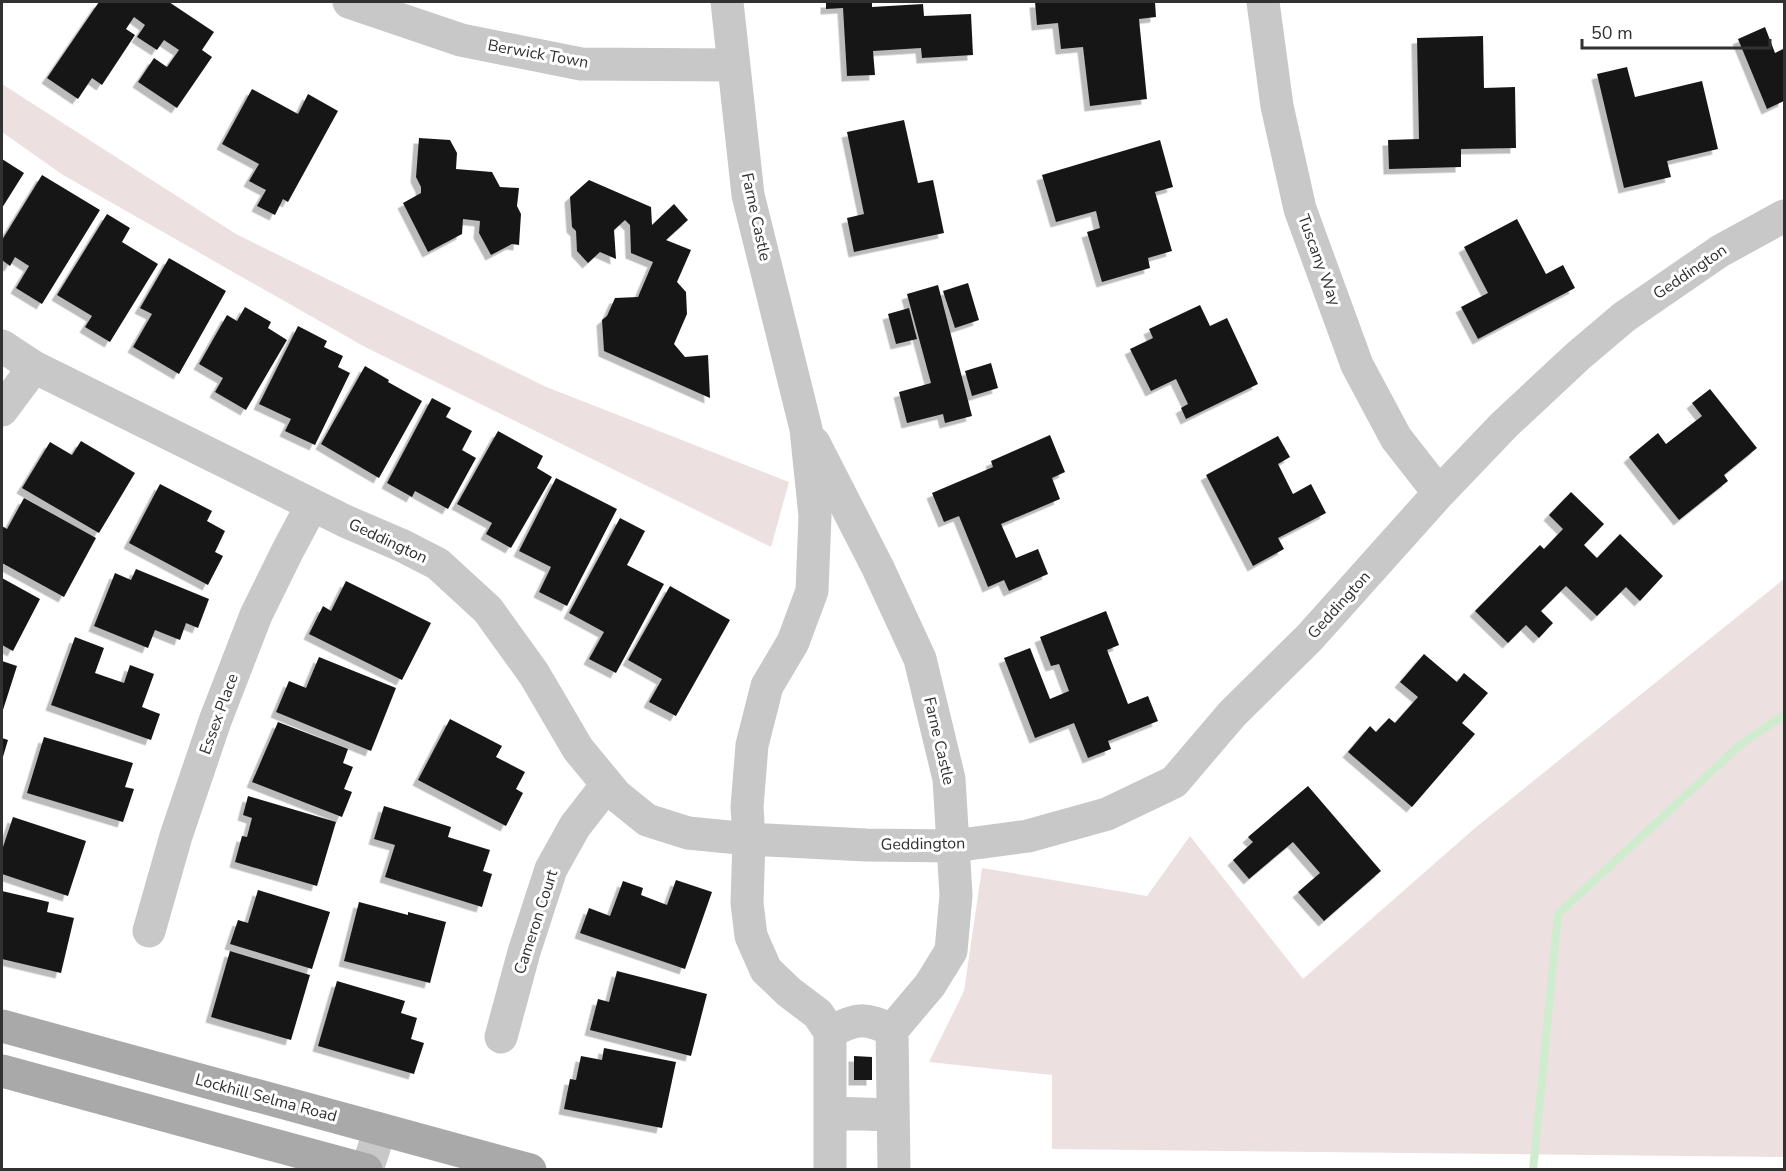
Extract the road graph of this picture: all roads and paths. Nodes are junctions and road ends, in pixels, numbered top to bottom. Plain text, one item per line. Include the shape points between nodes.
1 (349, 2) edge
2 (728, 2) edge
3 (1263, 2) edge
4 (733, 65) junction
5 (1785, 216) edge
6 (2, 346) edge
7 (34, 367) junction
8 (2, 410) edge
9 (806, 429) junction
10 (1439, 493) junction
11 (312, 505) junction
12 (607, 785) junction
13 (748, 838) junction
14 (953, 846) junction
15 (149, 932) dead end
16 (2, 1026) edge
17 (892, 1030) junction
18 (830, 1032) junction
19 (501, 1037) dead end
20 (2, 1071) edge
21 (831, 1113) junction
22 (893, 1115) junction
23 (380, 1129) junction
24 (367, 1170) edge
25 (530, 1170) edge
26 (830, 1170) edge
27 (894, 1170) edge

1 - 4 street, Berwick Town via 461,40 581,64
2 - 4 street, Farne Castle
3 - 10 street, Tuscany Way via 1277,106 1300,209 1358,365 1396,438
4 - 9 street, Farne Castle via 748,195
5 - 10 street, Geddington via 1720,251 1624,317 1504,425
6 - 7 street, Geddington
7 - 8 street
7 - 11 street, Geddington
9 - 13 street, Farne Castle via 815,516 812,591 793,642 767,686 752,745
9 - 14 street, Farne Castle via 920,659 949,779
10 - 14 street, Geddington via 1173,782 1107,814 1028,836
11 - 12 street, Geddington via 438,564 488,610 534,674 578,749
11 - 15 street, Essex Place via 256,615 215,721
12 - 13 street, Geddington via 647,820 688,833
12 - 19 street, Cameron Court via 575,826 551,869
13 - 14 street, Geddington
13 - 18 street, Farne Castle via 751,936 766,970 818,1014
14 - 17 street, Farne Castle via 956,895 951,951
16 - 23 main road, Lockhill Selma Road
17 - 18 street via 875,1021 850,1021
17 - 22 street
18 - 21 street
20 - 24 main road
21 - 22 street
21 - 26 street
22 - 27 street
23 - 24 street
23 - 25 main road, Lockhill Selma Road

